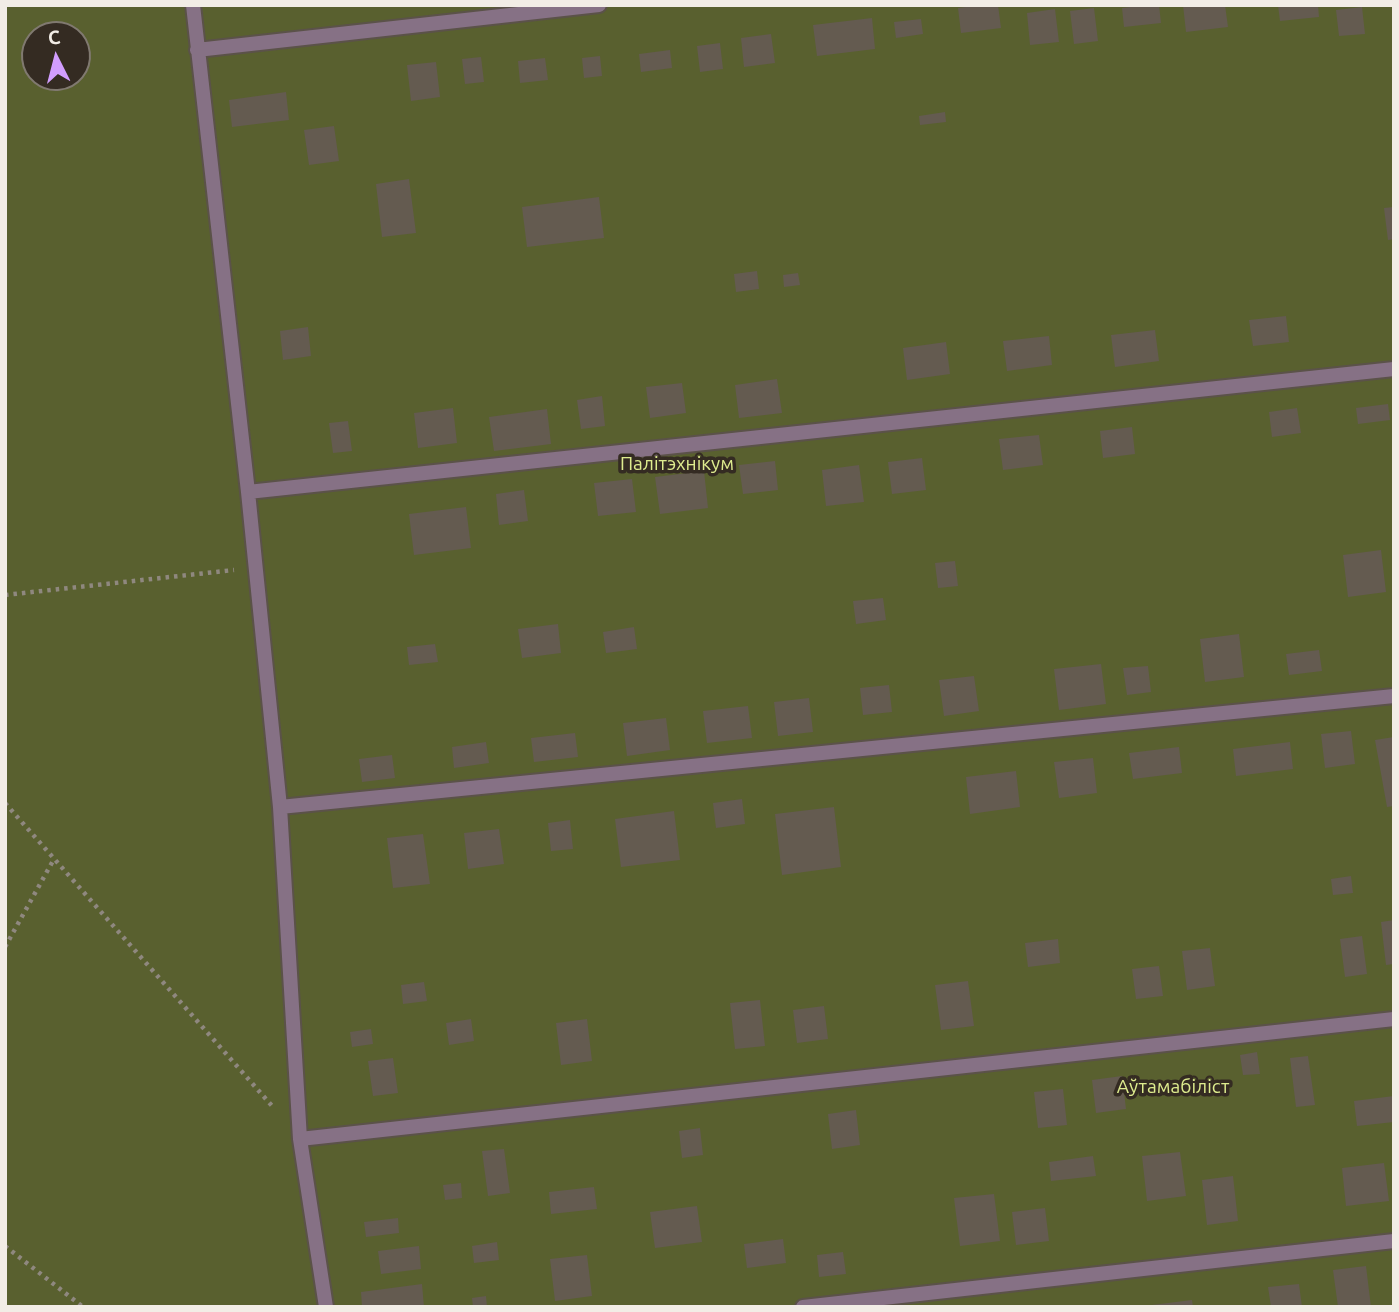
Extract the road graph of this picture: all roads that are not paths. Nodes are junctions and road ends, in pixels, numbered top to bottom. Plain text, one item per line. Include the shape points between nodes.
1 (192, 5) edge
2 (599, 5) edge
3 (197, 50) junction
4 (1394, 369) edge
5 (248, 492) junction
6 (1394, 696) edge
7 (280, 807) junction
8 (1394, 1019) edge
9 (300, 1139) junction
10 (1394, 1241) edge
11 (326, 1307) edge
12 (803, 1307) edge

1 - 3 lane
2 - 3 lane
3 - 5 lane
4 - 5 lane
5 - 7 lane
6 - 7 lane
7 - 9 lane
8 - 9 lane
9 - 11 lane
10 - 12 lane

